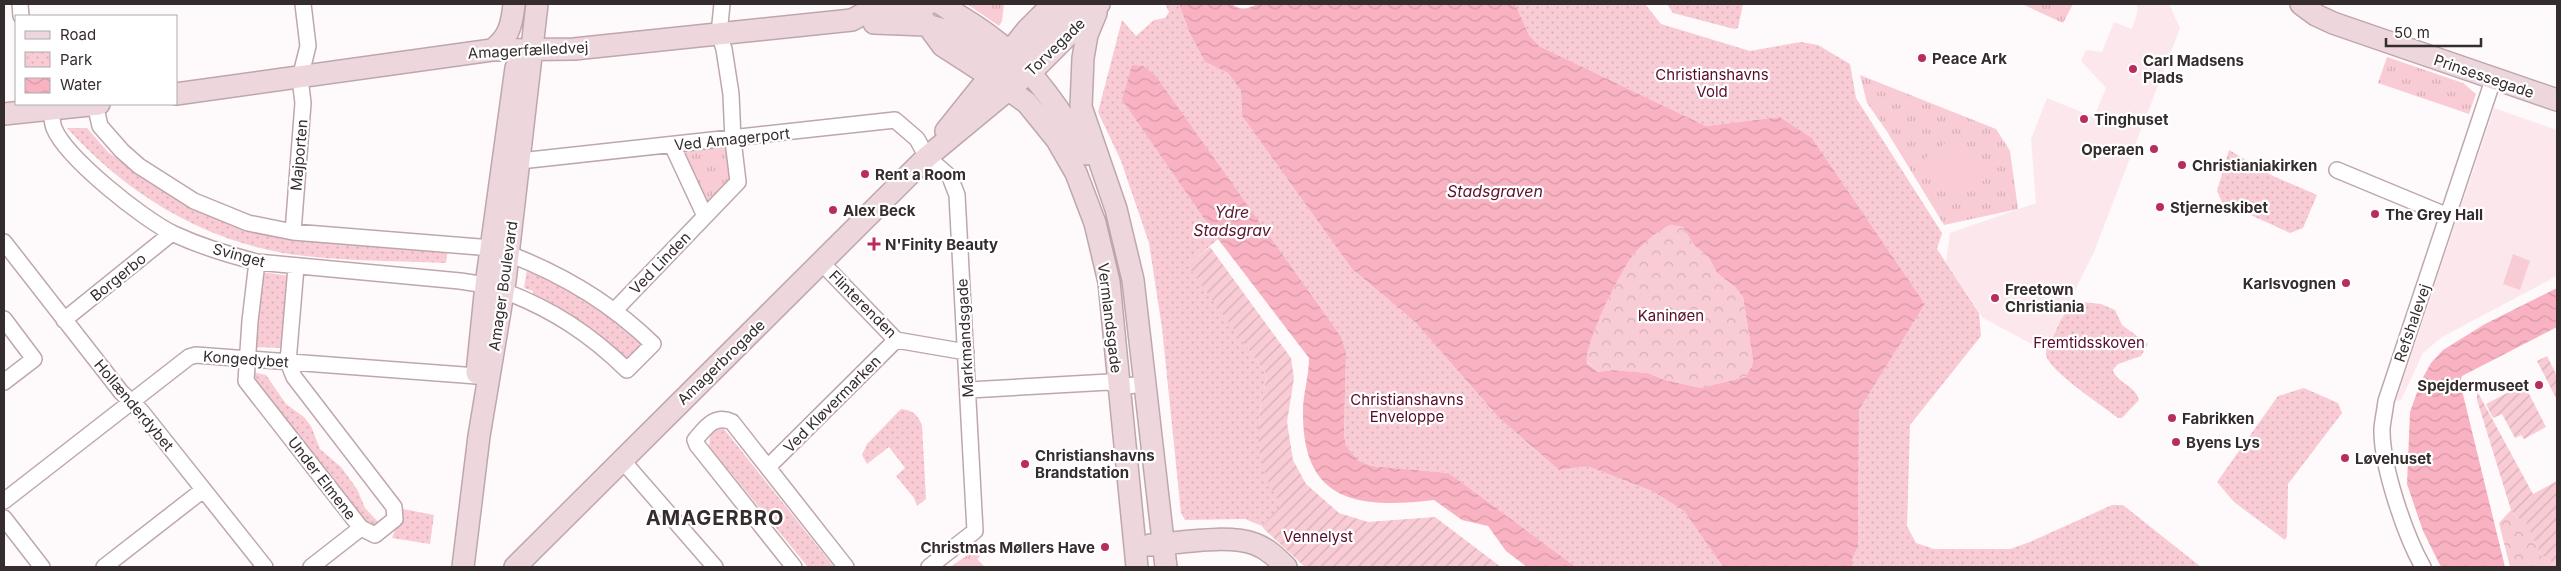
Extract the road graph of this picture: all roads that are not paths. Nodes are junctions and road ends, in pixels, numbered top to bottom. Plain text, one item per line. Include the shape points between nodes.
1 (303, 4) edge
2 (514, 4) edge
3 (525, 4) edge
4 (537, 4) edge
5 (722, 4) edge
6 (941, 4) edge
7 (1053, 4) edge
8 (1076, 4) edge
9 (1099, 4) edge
10 (2301, 4) edge
11 (918, 5) edge
12 (852, 20) junction
13 (926, 25) junction
14 (719, 34) junction
15 (525, 49) junction
16 (492, 50) junction
17 (1015, 73) junction
18 (300, 78) junction
19 (2493, 80) junction
20 (178, 94) edge
21 (2557, 100) edge
22 (80, 105) edge
23 (94, 105) edge
24 (38, 108) edge
25 (4, 114) edge
26 (732, 140) junction
27 (672, 145) junction
28 (927, 157) junction
29 (520, 162) junction
30 (2337, 170) dead end
31 (1116, 209) junction
32 (705, 216) junction
33 (2448, 216) junction
34 (293, 232) junction
35 (172, 233) junction
36 (4, 242) edge
37 (500, 251) junction
38 (257, 262) junction
39 (821, 262) junction
40 (296, 267) junction
41 (495, 288) junction
42 (615, 310) junction
43 (4, 319) edge
44 (64, 320) junction
45 (896, 340) junction
46 (966, 352) junction
47 (247, 359) junction
48 (288, 362) junction
49 (477, 376) junction
50 (4, 382) edge
51 (1144, 384) junction
52 (1118, 387) junction
53 (969, 390) junction
54 (131, 401) junction
55 (622, 460) junction
56 (768, 467) junction
57 (203, 490) junction
58 (4, 501) edge
59 (4, 518) edge
60 (361, 528) junction
61 (1164, 544) junction
62 (1135, 546) junction
63 (42, 567) edge
64 (104, 567) edge
65 (264, 567) edge
66 (311, 567) edge
67 (453, 567) edge
68 (463, 567) edge
69 (515, 567) edge
70 (715, 567) edge
71 (794, 567) edge
72 (846, 567) edge
73 (929, 567) edge
74 (1137, 567) edge
75 (1166, 567) edge
76 (1286, 567) edge
77 (2423, 567) edge

1 - 18 street via 308,46
2 - 16 street via 510,31
3 - 15 street, Amager Boulevard
4 - 15 street, Amager Boulevard
5 - 14 street
6 - 17 street via 993,38
7 - 17 street, Torvegade via 1027,30
8 - 17 street
9 - 17 street, Torvegade
9 - 31 street, Vermlandsgade via 1087,36 1080,101
10 - 19 street, Prinsessegade via 2333,23
11 - 12 street, Amagerfælledvej via 863,14
11 - 13 street
12 - 13 street, Amagerfælledvej via 865,24
12 - 14 street, Amagerfælledvej
13 - 17 street via 943,46
14 - 15 street, Amagerfælledvej via 574,49
14 - 26 street, Ved Linden via 734,116
15 - 16 street, Amagerfælledvej
15 - 29 street, Amager Boulevard
15 - 37 street, Amager Boulevard
16 - 18 street, Amagerfælledvej
17 - 28 street, Amagerbrogade via 974,94
17 - 31 street, Vermlandsgade via 1065,118
17 - 52 street, Vermlandsgade via 1027,103 1057,140 1076,173 1094,223 1108,282
18 - 20 street, Amagerfælledvej
18 - 34 street, Majporten via 303,103
19 - 21 street, Prinsessegade
19 - 33 street, Refshalevej
22 - 24 street
23 - 34 street, Svinget via 100,126 122,151 167,186 194,202 248,223
24 - 25 street
24 - 35 street, Svinget via 89,171 123,201
26 - 27 street, Ved Amagerport
26 - 28 street, Ved Amagerport via 895,120 916,139
26 - 32 street, Ved Linden via 738,182
27 - 29 street, Ved Amagerport
27 - 32 street
28 - 39 street, Amagerbrogade
28 - 46 street, Markmandsgade via 946,173 955,186
29 - 37 street, Amager Boulevard
30 - 33 street
31 - 51 street, Vermlandsgade via 1133,280
32 - 42 street, Ved Linden
33 - 77 street, Refshalevej via 2386,401 2382,428 2398,509
34 - 37 street, Svinget
35 - 38 street, Svinget via 225,254
35 - 44 street, Borgerbo
36 - 44 street, Hollænderdybet
37 - 41 street, Amager Boulevard
37 - 42 street, Svinget via 564,277
38 - 40 street, Svinget
38 - 47 street, Under Elmene
39 - 45 street, Flinterenden
39 - 55 street, Amagerbrogade
40 - 41 street, Svinget via 460,281
40 - 48 street
41 - 42 street, Svinget via 566,320 606,349 626,370 654,344
41 - 49 street, Amager Boulevard
41 - 68 street, Amager Boulevard
43 - 50 street via 34,359
44 - 54 street, Hollænderdybet
45 - 46 street, Flinterenden
45 - 56 street, Ved Kløvermarken
46 - 53 street, Markmandsgade
47 - 48 street, Kongedybet
47 - 54 street, Kongedybet via 189,357
47 - 60 street, Under Elmene via 246,381
48 - 49 street, Kongedybet
48 - 60 street, Under Elmene via 294,377 394,507 395,519 375,535
49 - 67 street, Amager Boulevard
51 - 52 street, Vermlandsgade
51 - 61 street, Vermlandsgade
52 - 53 street, Vermlandsgade via 1110,382
52 - 62 street, Vermlandsgade
53 - 73 street, Markmandsgade via 976,531
54 - 57 street, Hollænderdybet
54 - 58 street, Kongedybet
55 - 69 street, Amagerbrogade
55 - 70 street
56 - 71 street via 732,422 723,417 716,419 695,440
56 - 72 street
57 - 64 street
57 - 65 street, Hollænderdybet
59 - 63 street
60 - 66 street
61 - 62 street
61 - 75 street, Vermlandsgade
61 - 76 street via 1225,540 1253,543
62 - 74 street, Vermlandsgade

